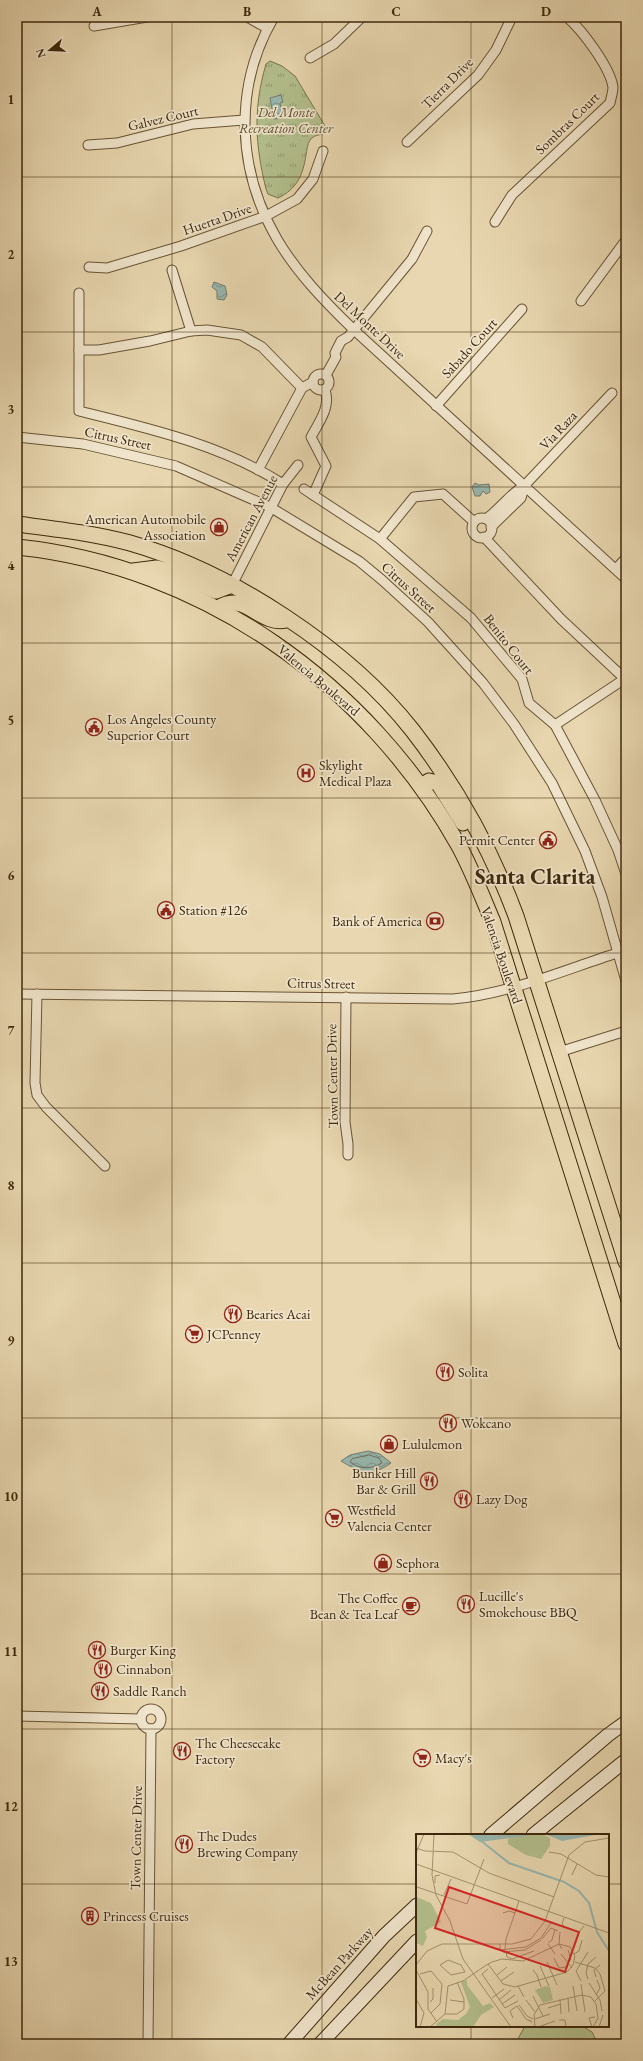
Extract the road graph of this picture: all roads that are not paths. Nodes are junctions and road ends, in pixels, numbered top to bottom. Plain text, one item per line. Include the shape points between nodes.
1 (147, 17) edge
2 (247, 17) edge
3 (274, 17) edge
4 (362, 17) edge
5 (512, 17) edge
6 (567, 17) edge
7 (94, 26) dead end
8 (267, 28) junction
9 (310, 58) dead end
10 (244, 120) junction
11 (407, 142) dead end
12 (88, 145) dead end
13 (323, 151) dead end
14 (266, 216) junction
15 (495, 222) dead end
16 (427, 231) dead end
17 (626, 240) edge
18 (89, 267) dead end
19 (172, 270) dead end
20 (79, 293) dead end
21 (581, 301) dead end
22 (522, 309) dead end
23 (353, 329) junction
24 (192, 331) junction
25 (79, 350) junction
26 (326, 375) junction
27 (313, 382) junction
28 (302, 388) junction
29 (325, 390) junction
30 (612, 393) dead end
31 (436, 406) junction
32 (17, 437) edge
33 (298, 465) dead end
34 (258, 470) junction
35 (283, 484) junction
36 (525, 486) junction
37 (304, 489) dead end
38 (313, 495) junction
39 (270, 507) junction
40 (474, 522) junction
41 (489, 523) junction
42 (17, 524) edge
43 (484, 537) junction
44 (380, 540) junction
45 (17, 547) edge
46 (626, 558) edge
47 (616, 569) junction
48 (130, 571) junction
49 (626, 579) edge
50 (232, 585) junction
51 (218, 608) junction
52 (289, 620) junction
53 (626, 679) edge
54 (555, 725) junction
55 (421, 786) junction
56 (491, 855) junction
57 (626, 874) edge
58 (617, 953) junction
59 (536, 979) junction
60 (626, 981) edge
61 (514, 986) junction
62 (17, 994) edge
63 (37, 994) junction
64 (346, 997) junction
65 (626, 1030) edge
66 (559, 1052) junction
67 (348, 1155) dead end
68 (105, 1166) dead end
69 (626, 1262) edge
70 (626, 1344) edge
71 (17, 1716) edge
72 (141, 1719) junction
73 (626, 1722) edge
74 (151, 1729) junction
75 (626, 1760) edge
76 (491, 1834) edge
77 (533, 1834) edge
78 (416, 1906) edge
79 (416, 1942) edge
80 (148, 2044) edge
81 (288, 2044) edge
82 (320, 2044) edge

1 - 7 street
2 - 8 street
3 - 8 street, Del Monte Drive
4 - 9 street via 334,44
5 - 11 street, Tierra Drive via 496,50 478,75
6 - 15 street, Sombras Court via 580,29 604,66 613,87 610,103 512,195
8 - 10 street, Del Monte Drive via 251,75
10 - 12 street, Galvez Court via 193,124 117,143
10 - 14 street, Del Monte Drive via 246,157
13 - 14 street, Huerta Drive via 313,179 297,199
14 - 18 street, Huerta Drive via 181,246 107,268
14 - 23 street, Del Monte Drive via 277,239 294,264 319,296
16 - 23 street via 412,259
17 - 21 street
19 - 24 street
20 - 25 street
22 - 31 street, Sabado Court
23 - 26 street via 340,356 336,357
23 - 31 street, Del Monte Drive
24 - 25 street via 99,350
24 - 28 street via 207,330 241,335 262,347
25 - 34 street via 79,411 203,445
26 - 27 street via 319,374
26 - 29 street via 330,383
27 - 28 street
27 - 29 street via 317,389
28 - 34 street
29 - 38 street via 328,399 326,407 311,437 326,466
30 - 36 street, Via Raza
31 - 36 street, Del Monte Drive
32 - 39 street, Citrus Street via 83,444 176,466
33 - 35 street, American Avenue
34 - 35 street
35 - 39 street, American Avenue
36 - 41 street, Via Raza via 514,492
36 - 47 street, Del Monte Drive
37 - 38 street, Benito Court
38 - 44 street, Benito Court
39 - 50 street, American Avenue
39 - 58 street, Citrus Street via 359,561 428,622 483,683 514,724 570,817 602,897
40 - 41 street via 479,518
40 - 43 street via 474,534 480,538
40 - 44 street via 442,494 414,497
41 - 43 street via 491,532
42 - 50 main road, Valencia Boulevard via 83,532 131,544 184,563
43 - 53 street via 556,613
44 - 54 street, Benito Court via 471,618 522,679 529,704
45 - 48 main road, Valencia Boulevard via 73,556
46 - 47 street
47 - 49 street, Del Monte Drive
48 - 50 main road via 157,568 216,590
48 - 51 main road, Valencia Boulevard
50 - 52 main road, Valencia Boulevard
51 - 52 main road via 229,602 236,603 270,620
51 - 55 main road, Valencia Boulevard via 279,646 310,669 369,723
52 - 56 main road, Valencia Boulevard via 328,648 390,705 460,798
53 - 54 street
54 - 57 street, Benito Court via 595,800
55 - 56 main road via 429,782 438,783 474,841
55 - 61 main road, Valencia Boulevard via 459,847 476,881 493,922
56 - 59 main road, Valencia Boulevard via 516,916
58 - 59 street, Citrus Street
58 - 60 street, Citrus Street
59 - 61 street, Citrus Street
59 - 66 main road, Valencia Boulevard
61 - 64 street, Citrus Street via 488,994 453,998
61 - 70 main road, Valencia Boulevard
62 - 63 street, Citrus Street
63 - 64 street, Citrus Street
63 - 68 street via 37,1095
64 - 67 street, Town Center Drive via 345,1122
65 - 66 street
66 - 69 main road, Valencia Boulevard
71 - 72 street
72 - 74 street via 144,1726
72 - 74 street via 148,1710 158,1712 160,1723
73 - 76 main road
74 - 80 street, Town Center Drive
75 - 77 main road
78 - 81 main road, McBean Parkway via 376,1946
79 - 82 main road

